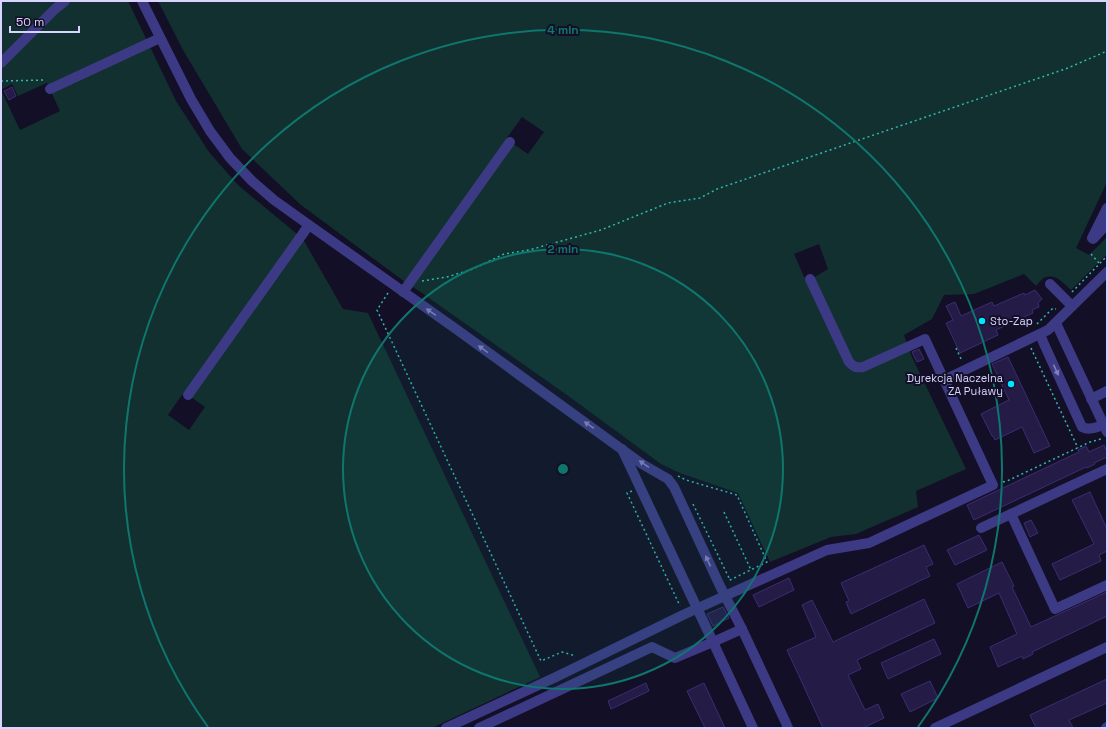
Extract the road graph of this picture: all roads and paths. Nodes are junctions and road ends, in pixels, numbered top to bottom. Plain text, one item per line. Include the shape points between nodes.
1 (66, 1) edge
2 (142, 1) edge
3 (160, 38) junction
4 (1107, 52) edge
5 (1, 63) edge
6 (1, 81) edge
7 (48, 85) joint
8 (510, 142) dead end
9 (1107, 208) edge
10 (1107, 224) edge
11 (309, 225) junction
12 (1091, 254) dead end
13 (1105, 269) edge
14 (810, 279) dead end
15 (412, 280) junction
16 (1050, 284) dead end
17 (394, 285) junction
18 (405, 294) junction
19 (1070, 304) junction
20 (1056, 323) junction
21 (1037, 331) junction
22 (1029, 344) dead end
23 (956, 348) dead end
24 (964, 365) dead end
25 (944, 380) junction
26 (1107, 392) edge
27 (188, 395) dead end
28 (1091, 399) junction
29 (1105, 430) edge
30 (621, 447) junction
31 (1078, 448) junction
32 (1107, 469) edge
33 (672, 473) dead end
34 (993, 485) junction
35 (640, 487) junction
36 (693, 504) dead end
37 (724, 512) dead end
38 (1011, 514) junction
39 (981, 528) dead end
40 (751, 570) junction
41 (730, 580) junction
42 (1107, 585) edge
43 (720, 586) junction
44 (725, 596) junction
45 (681, 608) dead end
46 (697, 609) junction
47 (742, 629) junction
48 (713, 642) junction
49 (1107, 647) edge
50 (576, 657) dead end
51 (446, 728) edge
52 (479, 728) edge
53 (752, 728) edge
54 (788, 728) edge
55 (935, 728) edge

1 - 5 street
2 - 3 street
3 - 7 street
3 - 11 street via 191,99 230,158 274,200
4 - 15 path via 1068,68 717,189 700,198 668,203 600,230 530,250 504,254 473,269 447,277
6 - 7 path
8 - 15 street
9 - 10 street via 1092,238
11 - 17 street
11 - 27 street
12 - 13 path
13 - 19 street
14 - 25 street via 853,366 863,367 925,339
15 - 18 street
16 - 19 street
17 - 18 street
17 - 50 path via 376,310 541,661 562,652
30 -> 18 street
19 - 20 street
19 - 21 path via 1060,311 1052,308
20 - 21 street via 1048,330
20 - 28 street
21 - 25 street
21 -> 29 street via 1082,427
22 - 31 path
23 - 24 path
25 - 34 street
26 - 28 street
28 - 29 street
29 - 31 path
30 - 35 street
43 -> 30 street via 674,487 668,479 642,464
31 - 34 path via 1008,481
32 - 38 street
33 - 40 path via 686,480 737,495 767,562
34 - 44 street via 869,543 827,550
35 - 45 path via 627,493
35 - 46 street
36 - 41 path
37 - 40 path
38 - 39 street
38 - 42 street via 1055,609
40 - 41 path
41 - 43 path
43 - 44 street
44 - 46 street
44 - 47 street
46 - 48 street
46 - 51 street
47 - 48 street
47 - 54 street
48 - 52 street via 675,658 652,647
48 - 53 street
49 - 55 street

